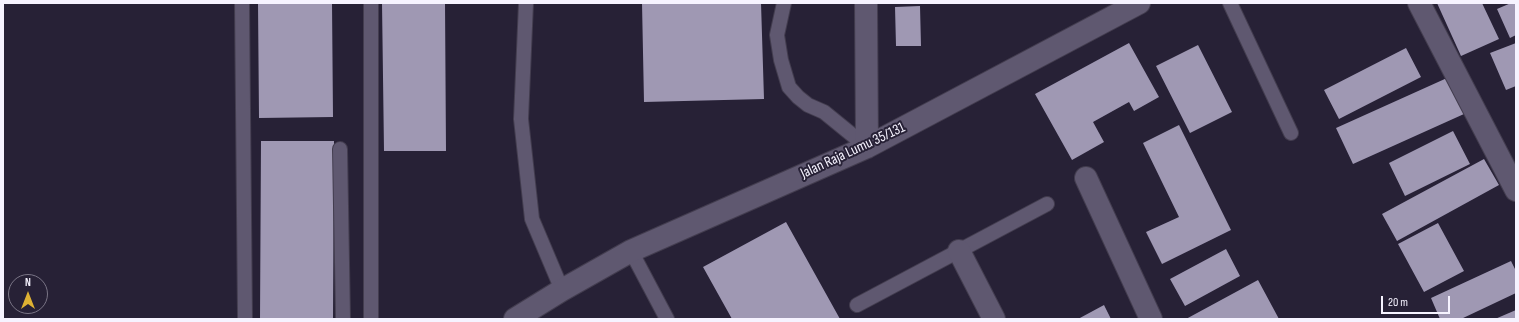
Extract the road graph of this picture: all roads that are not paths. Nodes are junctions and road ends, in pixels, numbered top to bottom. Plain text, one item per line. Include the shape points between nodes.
1 (242, 3) edge
2 (371, 3) edge
3 (526, 3) edge
4 (784, 3) edge
5 (866, 3) edge
6 (1139, 3) edge
7 (1230, 3) edge
8 (1419, 3) edge
9 (1291, 133) dead end
10 (867, 147) junction
11 (340, 149) dead end
12 (1086, 178) dead end
13 (1516, 190) edge
14 (1047, 204) dead end
15 (631, 251) junction
16 (959, 251) junction
17 (562, 290) junction
18 (858, 305) dead end
19 (245, 319) edge
20 (343, 319) edge
21 (370, 319) edge
22 (514, 319) edge
23 (667, 319) edge
24 (994, 319) edge
25 (1151, 319) edge

1 - 19 lane
2 - 21 lane
3 - 17 lane via 521,119 532,219
4 - 10 lane via 777,35 789,87 808,105 824,112
5 - 10 street
6 - 10 street, Jalan Raja Lumu 35/131
7 - 9 lane
8 - 13 street
10 - 15 street, Jalan Raja Lumu 35/131
11 - 20 lane
12 - 25 street
14 - 16 lane
15 - 17 street, Jalan Raja Lumu 35/131
15 - 23 lane
16 - 18 lane
16 - 24 street
17 - 22 street, Jalan Raja Lumu 35/131

